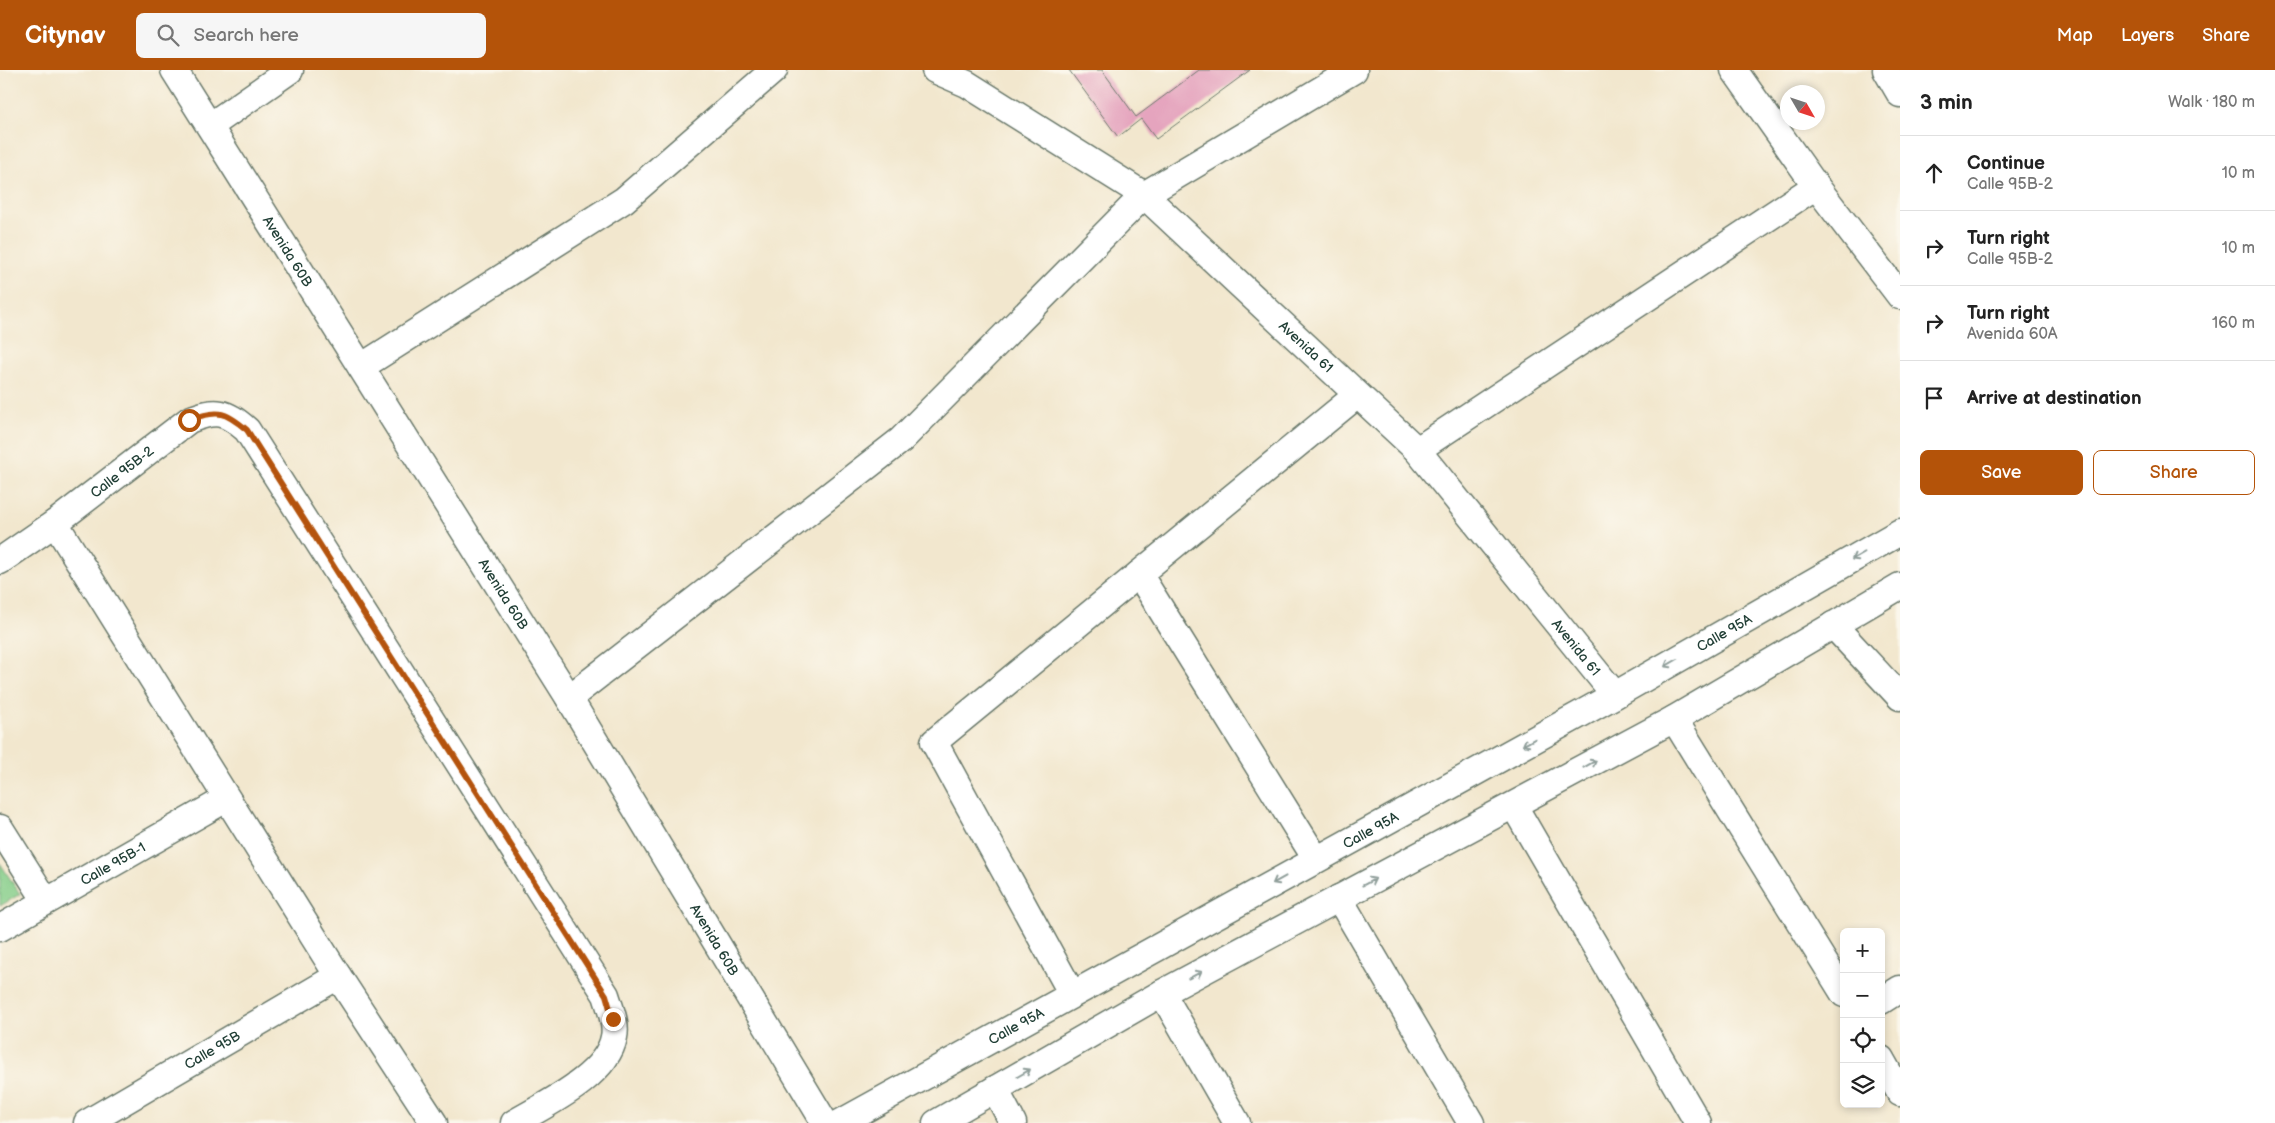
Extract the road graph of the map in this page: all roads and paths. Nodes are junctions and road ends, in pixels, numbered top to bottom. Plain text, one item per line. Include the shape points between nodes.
1 (174, 70) edge
2 (290, 70) edge
3 (774, 70) edge
4 (935, 70) edge
5 (1354, 70) edge
6 (1734, 70) edge
7 (1886, 70) edge
8 (1900, 94) edge
9 (210, 126) junction
10 (1816, 186) junction
11 (1144, 195) junction
12 (1900, 296) edge
13 (361, 367) junction
14 (1356, 396) junction
15 (1417, 450) junction
16 (55, 523) junction
17 (1900, 532) edge
18 (0, 561) edge
19 (1138, 574) junction
20 (1900, 586) edge
21 (1834, 625) junction
22 (1615, 695) junction
23 (1900, 697) edge
24 (569, 698) junction
25 (1674, 718) junction
26 (226, 798) junction
27 (1514, 806) junction
28 (0, 828) edge
29 (1316, 860) junction
30 (1340, 898) junction
31 (46, 901) junction
32 (0, 928) edge
33 (338, 976) junction
34 (1840, 988) edge
35 (1900, 989) edge
36 (1162, 993) junction
37 (1072, 994) junction
38 (1885, 998) edge
39 (1883, 1063) edge
40 (995, 1089) junction
41 (1900, 1093) edge
42 (87, 1123) edge
43 (434, 1123) edge
44 (514, 1123) edge
45 (825, 1123) edge
46 (840, 1123) edge
47 (936, 1123) edge
48 (1014, 1123) edge
49 (1237, 1123) edge
50 (1471, 1123) edge
51 (1698, 1123) edge

1 - 9 street, Avenida 60B
2 - 9 street
3 - 13 street via 624,200
4 - 11 street, Avenida 61 via 967,84
5 - 11 street
6 - 10 street
7 - 8 street
9 - 13 street, Avenida 60B
10 - 12 street
10 - 15 street
11 - 14 street, Avenida 61
11 - 24 street via 901,440
13 - 24 street, Avenida 60B
14 - 15 street, Avenida 61
14 - 19 street
15 - 22 street, Avenida 61
16 - 18 street, Calle 95B-2
16 - 26 street
16 - 44 street, Calle 95B-2 via 189,420 208,412 222,413 247,430 606,995 614,1037 607,1053 585,1081
17 -> 22 street, Calle 95A
19 - 29 street
19 - 37 street via 934,742
20 - 21 street
21 - 23 street
21 - 25 street
22 -> 29 street, Calle 95A
24 - 45 street, Avenida 60B
27 -> 25 street
25 - 34 street
26 - 31 street, Calle 95B-1
26 - 33 street
30 -> 27 street
27 - 51 street
28 - 31 street
29 -> 37 street, Calle 95A
36 -> 30 street
30 - 50 street
31 - 32 street, Calle 95B-1
33 - 42 street, Calle 95B
33 - 43 street
35 - 38 street
40 -> 36 street
36 - 49 street
37 - 46 street, Calle 95A
39 - 41 street
40 - 47 street
40 - 48 street

